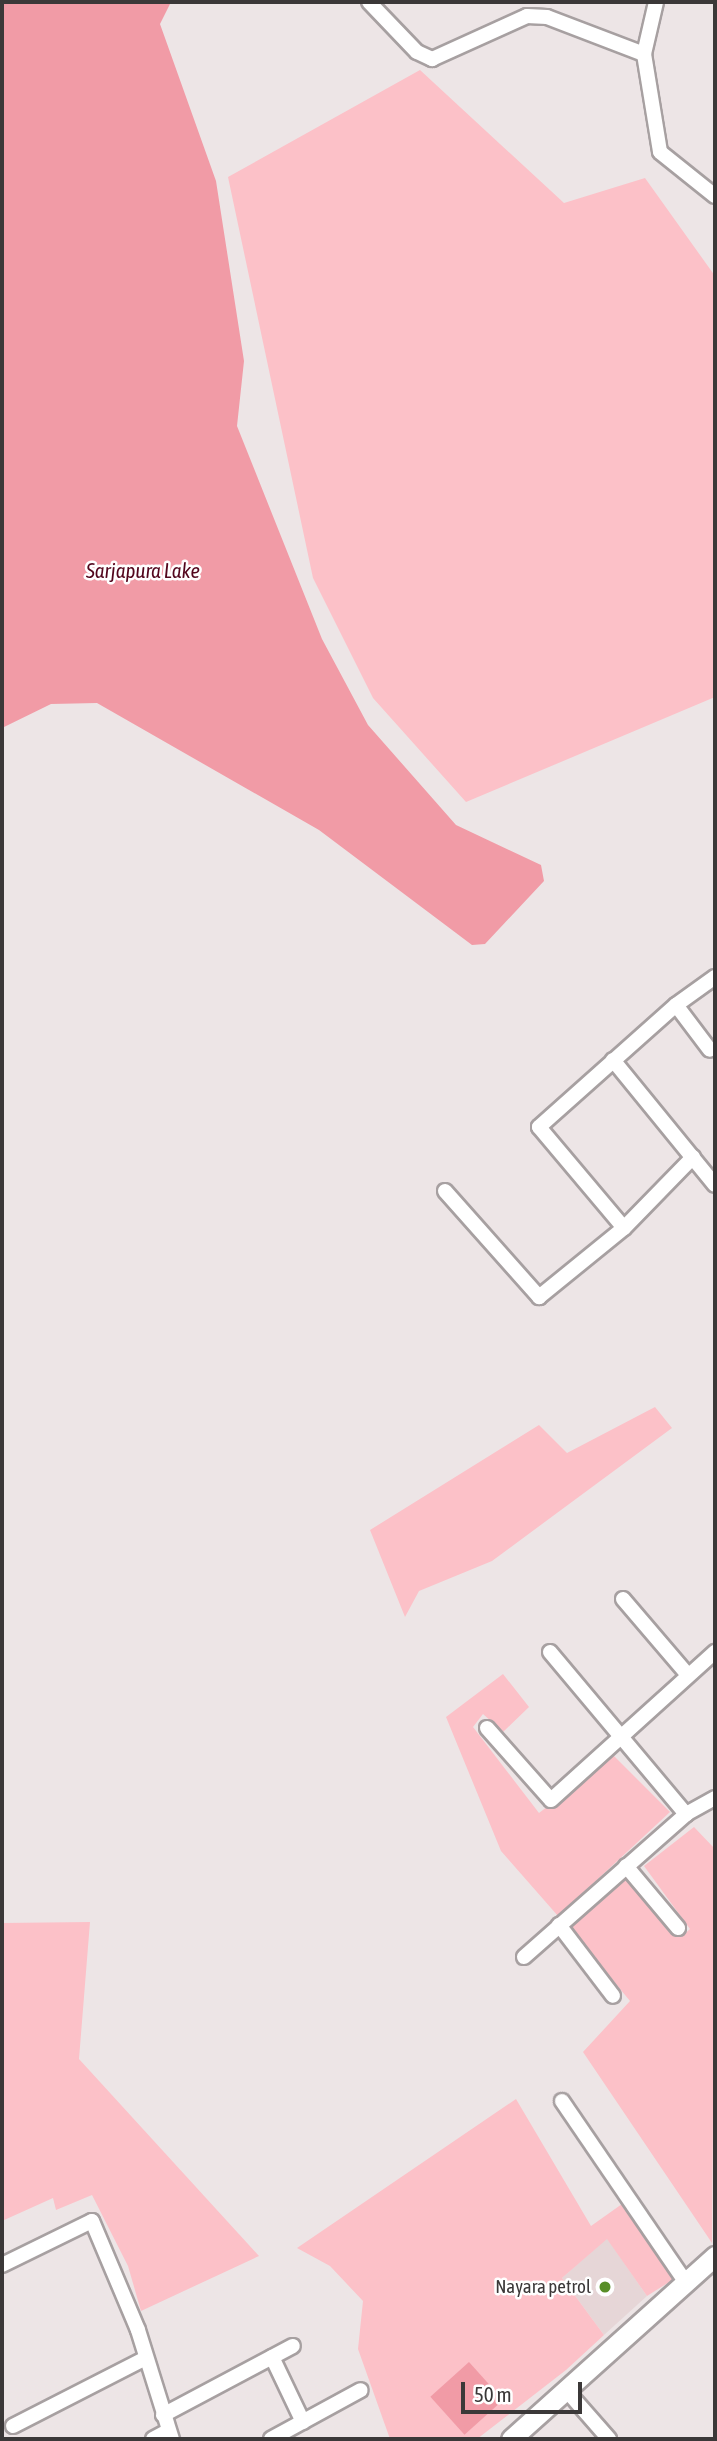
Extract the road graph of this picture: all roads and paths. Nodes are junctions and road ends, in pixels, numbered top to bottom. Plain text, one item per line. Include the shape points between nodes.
1 (369, 2) edge
2 (656, 2) edge
3 (644, 54) junction
4 (715, 196) edge
5 (715, 977) edge
6 (676, 1004) junction
7 (710, 1050) dead end
8 (613, 1060) junction
9 (693, 1157) junction
10 (715, 1185) edge
11 (444, 1191) dead end
12 (624, 1228) junction
13 (624, 1599) dead end
14 (550, 1652) dead end
15 (715, 1652) edge
16 (688, 1675) junction
17 (487, 1728) dead end
18 (621, 1736) junction
19 (715, 1798) edge
20 (686, 1814) junction
21 (626, 1866) junction
22 (559, 1925) junction
23 (678, 1928) dead end
24 (524, 1957) dead end
25 (613, 1996) dead end
26 (562, 2101) dead end
27 (715, 2256) edge
28 (2, 2265) edge
29 (686, 2283) junction
30 (293, 2346) dead end
31 (272, 2357) junction
32 (146, 2358) junction
33 (361, 2390) dead end
34 (568, 2391) junction
35 (163, 2415) junction
36 (303, 2422) junction
37 (13, 2426) dead end
38 (170, 2435) edge
39 (153, 2439) edge
40 (271, 2439) edge
41 (511, 2439) edge
42 (609, 2439) edge

1 - 3 street via 417,52 432,59 527,16 547,17
2 - 3 street
3 - 4 street via 660,152
5 - 6 street
6 - 7 street
6 - 8 street
8 - 9 street
8 - 12 street via 539,1127
9 - 10 street
9 - 12 street
11 - 12 street via 539,1297
13 - 16 street
14 - 18 street
15 - 16 street
16 - 18 street
17 - 18 street via 551,1800
18 - 20 street
19 - 20 street
20 - 21 street
21 - 22 street
21 - 23 street
22 - 24 street
22 - 25 street
26 - 29 street
27 - 29 main road
28 - 32 street via 92,2221
29 - 34 main road
30 - 31 street
31 - 35 street
31 - 36 street
32 - 35 street
32 - 37 street
33 - 36 street
34 - 41 main road
34 - 42 street
35 - 38 street
36 - 40 street
38 - 39 street

